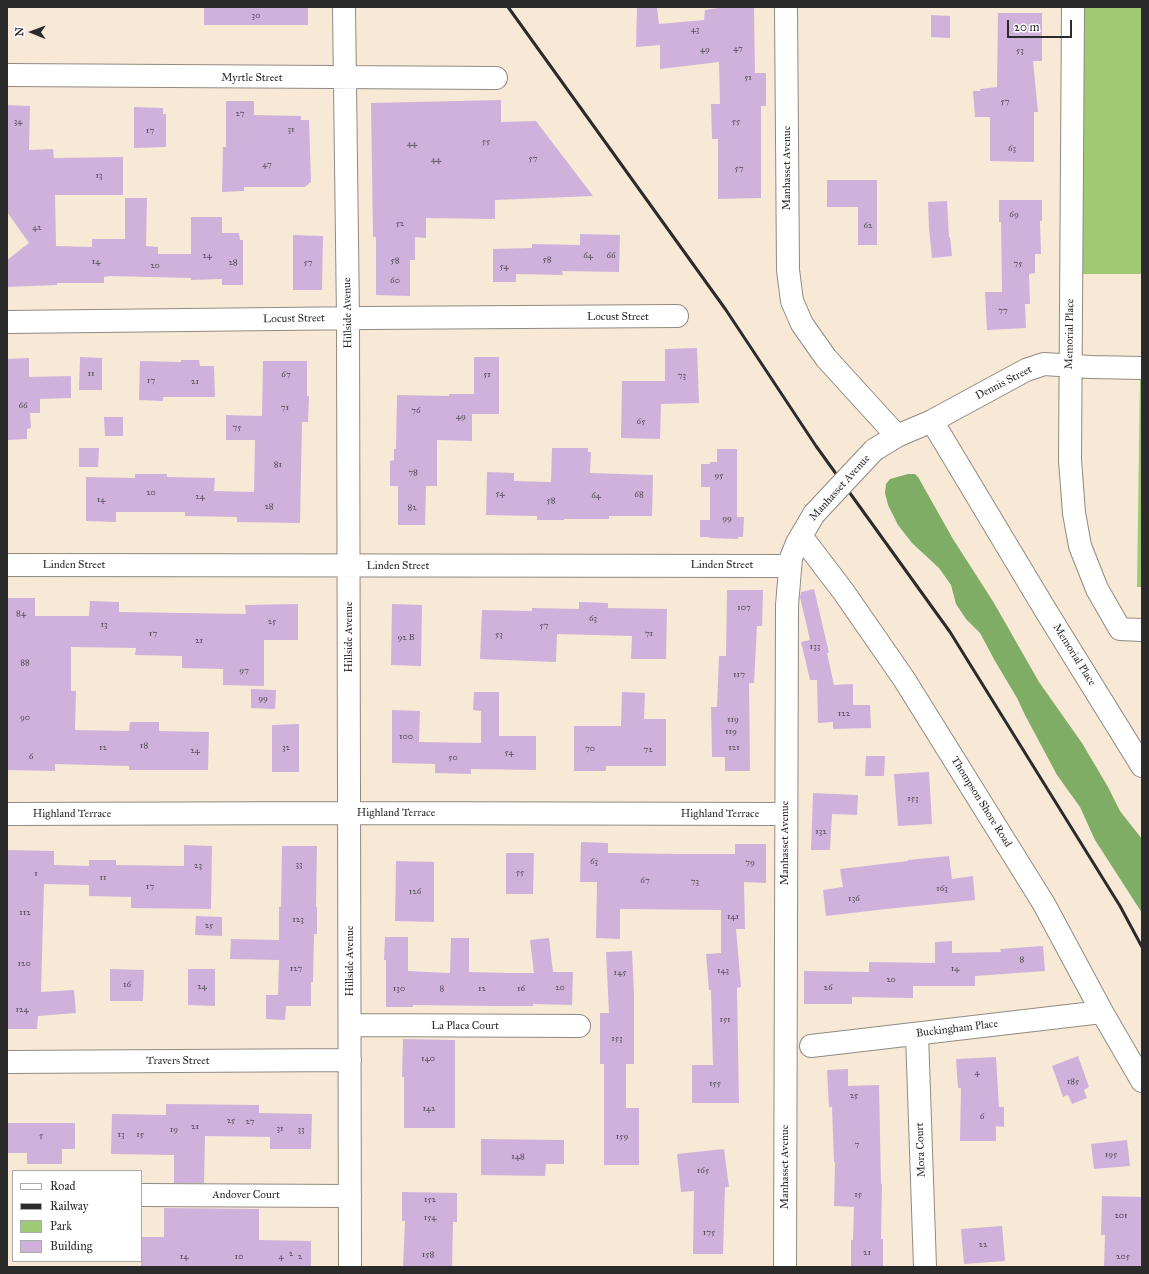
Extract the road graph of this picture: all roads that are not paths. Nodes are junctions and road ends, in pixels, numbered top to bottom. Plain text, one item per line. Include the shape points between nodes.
1 (344, 7) edge
2 (786, 7) edge
3 (1074, 7) edge
4 (7, 75) edge
5 (345, 78) junction
6 (496, 78) dead end
7 (677, 316) dead end
8 (348, 318) junction
9 (7, 322) edge
10 (1070, 365) junction
11 (1142, 368) edge
12 (932, 421) junction
13 (897, 436) junction
14 (801, 536) junction
15 (7, 565) edge
16 (349, 566) junction
17 (789, 566) junction
18 (1142, 630) edge
19 (1142, 766) edge
20 (350, 813) junction
21 (7, 814) edge
22 (786, 814) junction
23 (1102, 1012) junction
24 (350, 1025) junction
25 (579, 1026) dead end
26 (918, 1034) junction
27 (811, 1046) dead end
28 (350, 1060) junction
29 (7, 1062) edge
30 (1142, 1081) edge
31 (142, 1195) edge
32 (350, 1196) junction
33 (350, 1267) edge
34 (785, 1267) edge
35 (925, 1267) edge

1 - 5 street, Hillside Avenue
2 - 13 street, Manhasset Avenue via 788,270 792,301 802,324 826,358
3 - 10 street, Memorial Place
4 - 5 street, Myrtle Street
5 - 6 street, Myrtle Street
5 - 8 street, Hillside Avenue
7 - 8 street, Locust Street
8 - 9 street, Locust Street
8 - 16 street, Hillside Avenue
10 - 11 street, Dennis Street
10 - 12 street, Dennis Street via 1044,364 1026,370
10 - 18 street, Memorial Place via 1070,460 1074,513 1080,546 1097,589 1120,629
12 - 13 street, Dennis Street
12 - 19 street, Memorial Place
13 - 14 street, Manhasset Avenue, bridge via 874,450 814,514
14 - 17 street, Manhasset Avenue
14 - 23 street, Thompson Shore Road via 904,679 1044,904
15 - 16 street, Linden Street
16 - 17 street, Linden Street
16 - 20 street, Hillside Avenue
17 - 22 street, Manhasset Avenue
20 - 21 street, Highland Terrace
20 - 22 street, Highland Terrace
20 - 24 street, Hillside Avenue
22 - 34 street, Manhasset Avenue
23 - 26 street, Buckingham Place
23 - 30 street, Thompson Shore Road
24 - 25 street, La Placa Court
24 - 28 street, Hillside Avenue
26 - 27 street, Buckingham Place
26 - 35 street, Mora Court
28 - 29 street, Travers Street
28 - 32 street, Hillside Avenue
31 - 32 street, Andover Court
32 - 33 street, Hillside Avenue

